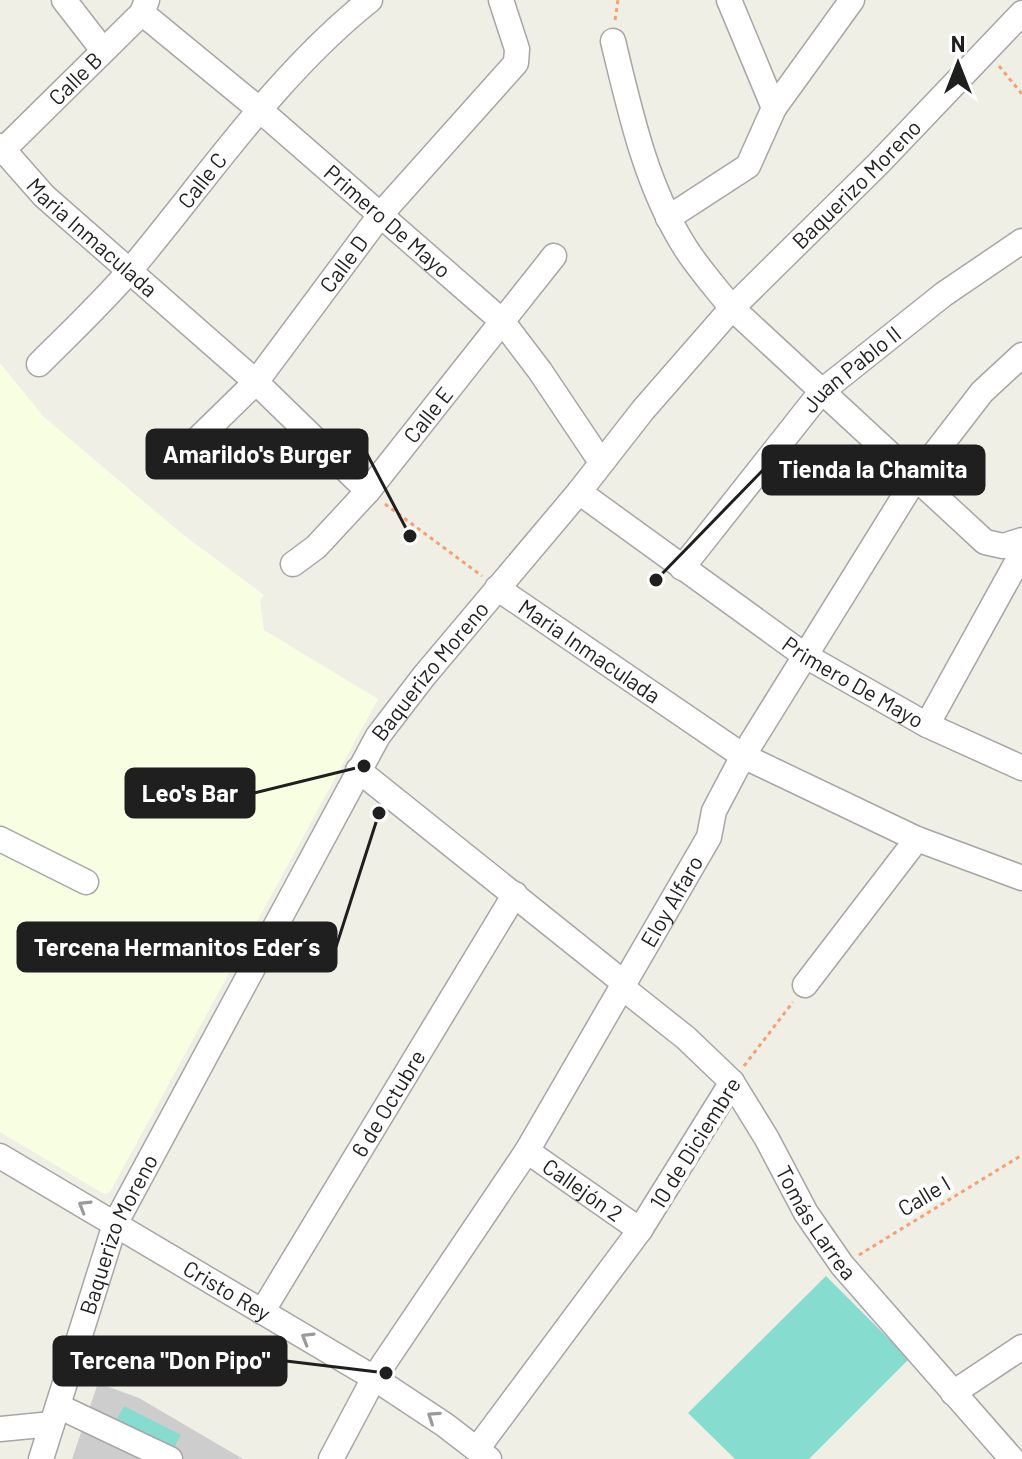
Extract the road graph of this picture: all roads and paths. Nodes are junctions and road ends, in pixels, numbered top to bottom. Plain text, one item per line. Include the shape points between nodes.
1 (64, 0) edge
2 (370, 0) edge
3 (501, 0) edge
4 (729, 0) edge
5 (852, 0) edge
6 (144, 6) edge
7 (1022, 13) edge
8 (613, 41) dead end
9 (102, 49) junction
10 (990, 49) junction
11 (1022, 94) edge
12 (774, 108) junction
13 (260, 110) junction
14 (1, 150) edge
15 (381, 214) junction
16 (668, 218) junction
17 (1022, 241) edge
18 (554, 256) dead end
19 (129, 271) junction
20 (732, 308) junction
21 (502, 321) junction
22 (1022, 355) edge
23 (39, 364) dead end
24 (256, 382) junction
25 (821, 392) junction
26 (601, 462) junction
27 (171, 465) dead end
28 (915, 479) junction
29 (368, 491) junction
30 (579, 492) junction
31 (1022, 540) edge
32 (1022, 553) edge
33 (293, 564) dead end
34 (682, 568) junction
35 (497, 588) junction
36 (804, 655) junction
37 (927, 725) junction
38 (743, 756) junction
39 (1022, 768) edge
40 (358, 770) junction
41 (0, 839) edge
42 (917, 839) junction
43 (1022, 878) edge
44 (86, 882) dead end
45 (515, 894) junction
46 (624, 985) junction
47 (805, 985) joint
48 (732, 1082) junction
49 (527, 1151) junction
50 (1022, 1155) edge
51 (0, 1156) edge
52 (115, 1224) junction
53 (640, 1230) junction
54 (842, 1265) junction
55 (262, 1312) junction
56 (1022, 1347) edge
57 (374, 1378) junction
58 (953, 1393) junction
59 (55, 1415) junction
60 (0, 1429) edge
61 (483, 1454) edge
62 (41, 1459) edge
63 (170, 1459) edge
64 (331, 1459) edge
65 (1012, 1459) edge

1 - 9 street
2 - 13 street, Calle C via 333,30
3 - 15 street, Calle D via 517,49 516,63
4 - 12 street
5 - 12 street
6 - 9 street, Calle B
6 - 13 street, Primero De Mayo
7 - 10 street, Baquerizo Moreno
8 - 16 street via 634,128
9 - 14 street, Calle B
10 - 11 path
10 - 20 street, Baquerizo Moreno
12 - 16 street via 748,166
13 - 15 street, Primero De Mayo
13 - 19 street, Calle C
14 - 19 street, Maria Inmaculada
15 - 21 street, Primero De Mayo
15 - 24 street, Calle D
16 - 20 street via 690,256
17 - 25 street, Juan Pablo II via 944,294
18 - 21 street, Calle E
19 - 23 street, Calle C
19 - 24 street, Maria Inmaculada
20 - 25 street
20 - 26 street, Baquerizo Moreno
21 - 26 street, Primero De Mayo
21 - 29 street, Calle E
22 - 28 street, Eloy Alfaro via 982,392
24 - 27 street, Calle D
24 - 29 street, Maria Inmaculada
25 - 28 street
25 - 34 street, Juan Pablo II
26 - 30 street, Baquerizo Moreno
28 - 31 street via 985,542 1003,546
28 - 36 street, Eloy Alfaro
29 - 33 street, Calle E
29 - 35 path, Maria Inmaculada
30 - 34 street, Primero De Mayo
30 - 35 street, Baquerizo Moreno
32 - 37 street
34 - 36 street, Primero De Mayo
35 - 38 street, Maria Inmaculada
35 - 40 street, Baquerizo Moreno via 402,702
36 - 37 street, Primero De Mayo
36 - 38 street, Eloy Alfaro
37 - 39 street, Primero De Mayo
38 - 42 street, Maria Inmaculada
38 - 46 street, Eloy Alfaro via 714,811 709,837
40 - 45 street, Tomás Larrea
40 - 52 street, Baquerizo Moreno
41 - 44 street
42 - 43 street, Maria Inmaculada
42 - 47 street
45 - 46 street, Tomás Larrea
45 - 55 street, 6 de Octubre
46 - 48 street, Tomás Larrea
46 - 49 street, Eloy Alfaro
47 - 48 path, 10 de Diciembre
48 - 53 street, 10 de Diciembre
48 - 54 street, Tomás Larrea via 806,1213
49 - 53 street, Callejón 2
49 - 57 street, Eloy Alfaro
50 - 54 path, Calle I
52 -> 51 street, Cristo Rey
52 - 55 street, Cristo Rey
52 - 59 street, Baquerizo Moreno
53 - 61 street, 10 de Diciembre
54 - 58 street, Tomás Larrea
57 -> 55 street, Cristo Rey
56 - 58 street
61 -> 57 street, Cristo Rey
57 - 64 street, Eloy Alfaro
58 - 65 street, Tomás Larrea
59 - 60 street
59 - 62 street, Baquerizo Moreno
59 - 63 street

